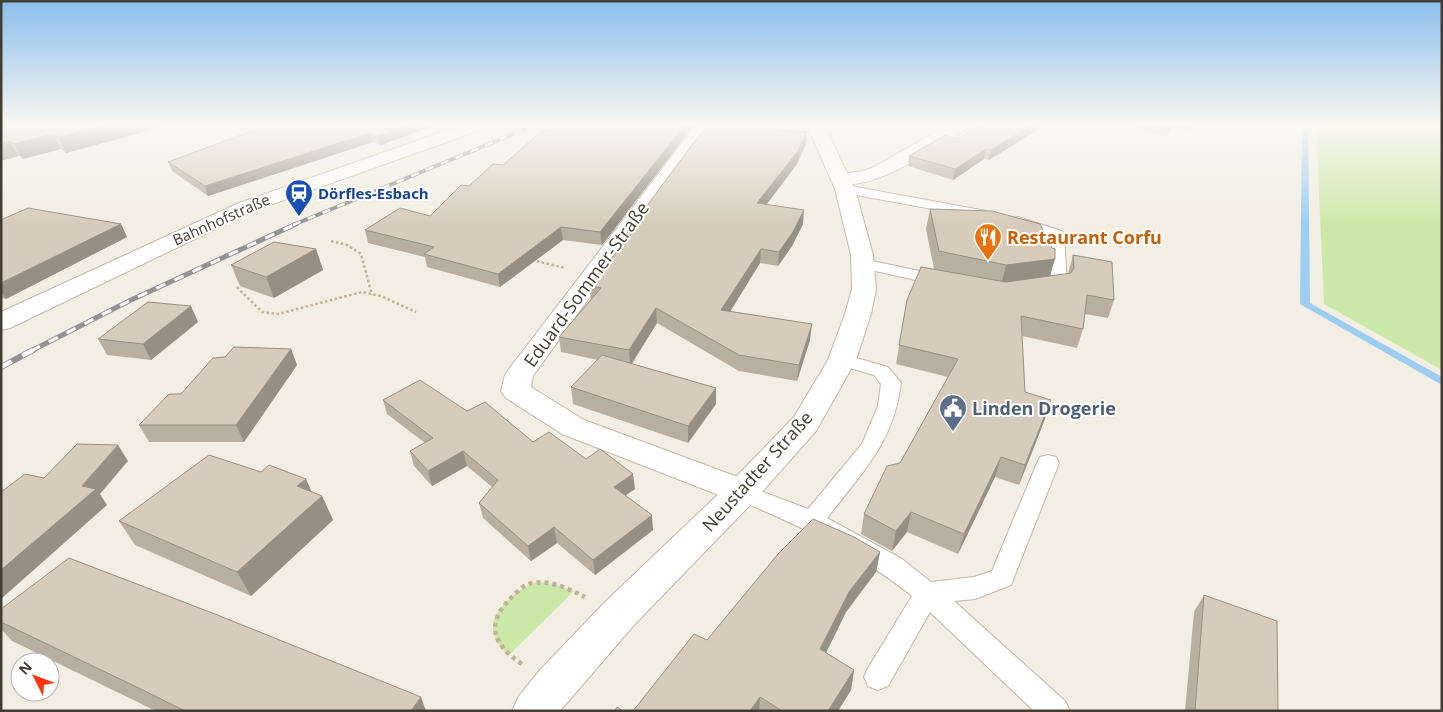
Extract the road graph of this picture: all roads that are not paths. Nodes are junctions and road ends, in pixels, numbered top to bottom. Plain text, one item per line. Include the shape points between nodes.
1 (383, 158) edge
2 (679, 158) edge
3 (834, 158) edge
4 (903, 158) edge
5 (843, 184) junction
6 (863, 264) junction
7 (953, 283) edge
8 (1030, 289) edge
9 (1, 322) edge
10 (842, 360) junction
11 (1048, 462) dead end
12 (742, 492) junction
13 (812, 521) junction
14 (927, 593) junction
15 (878, 677) dead end
16 (534, 711) edge
17 (1056, 711) edge

1 - 9 street, Bahnhofstraße via 246,207
2 - 12 street, Eduard-Sommer-Straße via 519,375 516,391 573,427
3 - 5 street, Neustadter Straße
4 - 5 street via 881,171
5 - 6 street, Neustadter Straße
5 - 8 lane via 1023,222 1057,234 1059,285
6 - 7 lane
6 - 10 street, Neustadter Straße via 864,289
10 - 12 street, Neustadter Straße via 805,424
10 - 13 lane via 881,371 891,383 888,406 871,447
11 - 14 lane via 1002,578 975,588
12 - 13 lane
12 - 16 street, Neustadter Straße via 619,614
13 - 14 lane via 892,566
14 - 15 lane
14 - 17 lane

